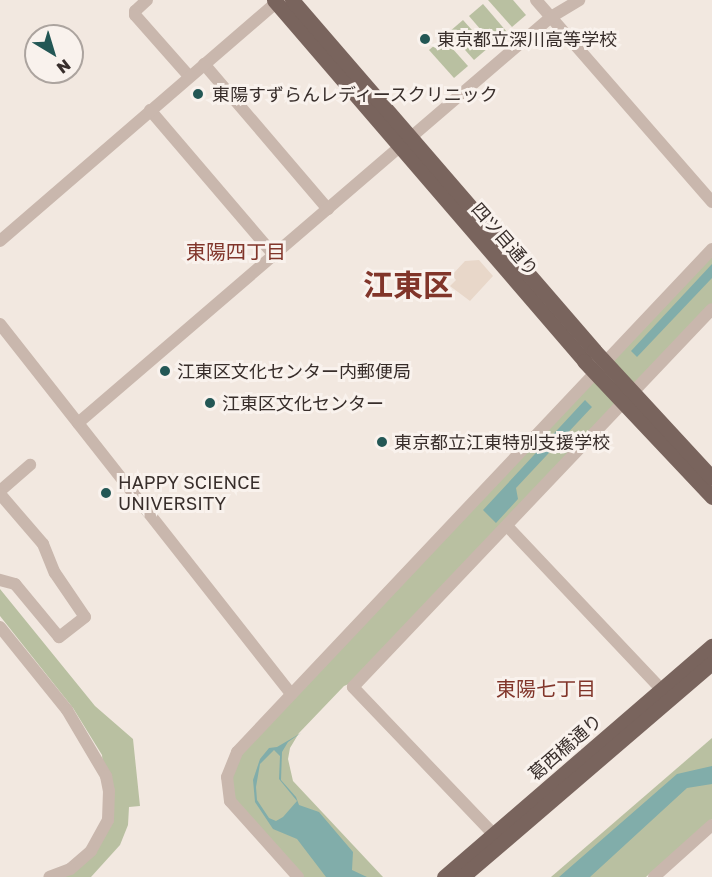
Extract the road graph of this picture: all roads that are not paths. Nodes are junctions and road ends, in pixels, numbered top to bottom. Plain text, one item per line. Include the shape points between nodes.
1 (146, 0) edge
2 (536, 0) edge
3 (579, 0) edge
4 (280, 1) edge
5 (551, 17) junction
6 (204, 63) junction
7 (189, 76) junction
8 (150, 110) junction
9 (406, 142) junction
10 (712, 202) edge
11 (328, 209) junction
12 (2, 236) edge
13 (712, 249) edge
14 (274, 255) junction
15 (712, 309) edge
16 (0, 324) edge
17 (602, 369) junction
18 (628, 396) junction
19 (78, 423) junction
20 (30, 465) dead end
21 (712, 478) edge
22 (0, 492) edge
23 (712, 497) edge
24 (508, 527) junction
25 (0, 580) edge
26 (0, 627) edge
27 (712, 646) edge
28 (712, 663) edge
29 (662, 690) junction
30 (291, 694) junction
31 (712, 825) edge
32 (497, 839) junction
33 (49, 877) edge
34 (298, 877) edge
35 (444, 877) edge
36 (462, 877) edge
37 (654, 877) edge

1 - 7 street via 135,15
2 - 5 street
3 - 5 street
4 - 6 street
4 - 9 main road, 四ツ目通り
5 - 9 street
5 - 10 street
6 - 7 street
6 - 11 street
7 - 8 street
8 - 12 street
8 - 14 street
9 - 11 street
9 - 17 main road, 四ツ目通り
11 - 14 street
13 - 17 street
14 - 19 street
15 - 18 street
16 - 19 street
17 - 18 main road, 四ツ目通り
17 - 30 street
18 - 21 main road, 四ツ目通り
18 - 23 main road, 四ツ目通り
18 - 24 street
19 - 30 street
20 - 22 street
22 - 25 street via 43,544 55,573 85,617 59,637 15,584
24 - 29 street
24 - 32 street via 353,687
26 - 33 street via 67,710 109,790 108,820 91,851 70,869
27 - 29 main road, 葛西橋通り
28 - 32 main road, 葛西橋通り
29 - 32 main road, 葛西橋通り
30 - 34 street via 237,752 227,777 230,801
31 - 37 street
32 - 35 main road, 葛西橋通り
32 - 36 main road, 葛西橋通り

